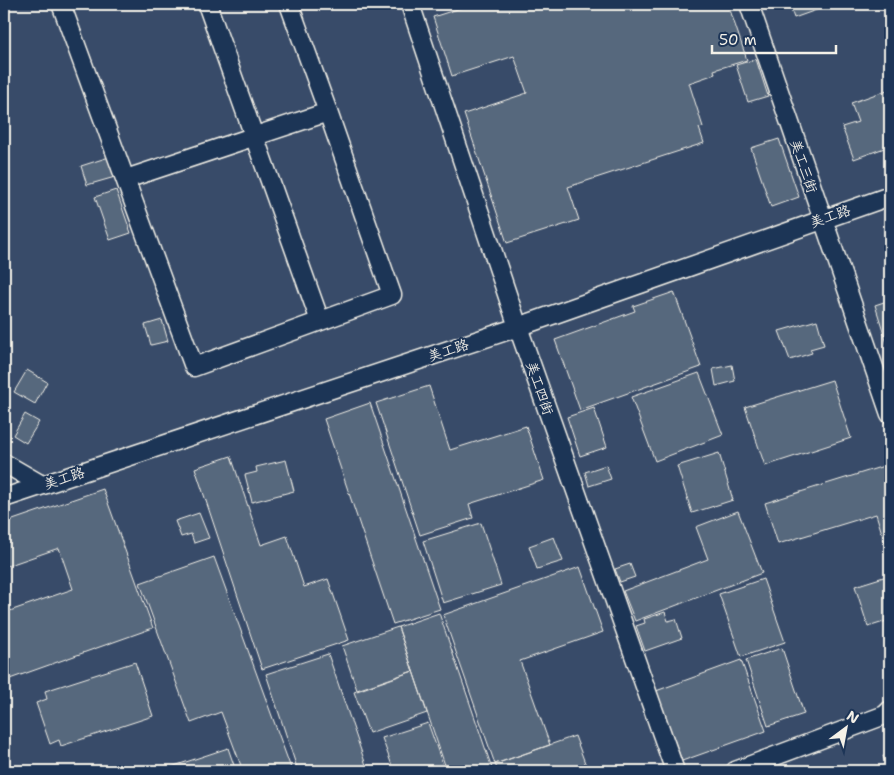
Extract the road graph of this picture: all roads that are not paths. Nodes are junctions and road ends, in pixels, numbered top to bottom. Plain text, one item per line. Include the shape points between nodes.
1 (61, 4) edge
2 (207, 4) edge
3 (289, 4) edge
4 (410, 4) edge
5 (749, 4) edge
6 (328, 112) junction
7 (255, 136) junction
8 (126, 179) junction
9 (890, 196) edge
10 (822, 219) junction
11 (320, 321) junction
12 (518, 327) junction
13 (890, 414) edge
14 (4, 463) edge
15 (42, 485) junction
16 (4, 498) edge
17 (890, 710) edge
18 (674, 771) edge
19 (734, 771) edge

1 - 8 street
2 - 7 street
3 - 6 street
4 - 12 street, 美工四街
5 - 10 street, 美工三街
6 - 7 street
6 - 11 street via 392,295
7 - 8 street
7 - 11 street
8 - 11 street via 194,367
9 - 10 street, 美工路
10 - 12 street, 美工路
10 - 13 street, 美工三街
12 - 15 street, 美工路
12 - 18 street, 美工四街
14 - 15 street
15 - 16 street, 美工路
17 - 19 street

